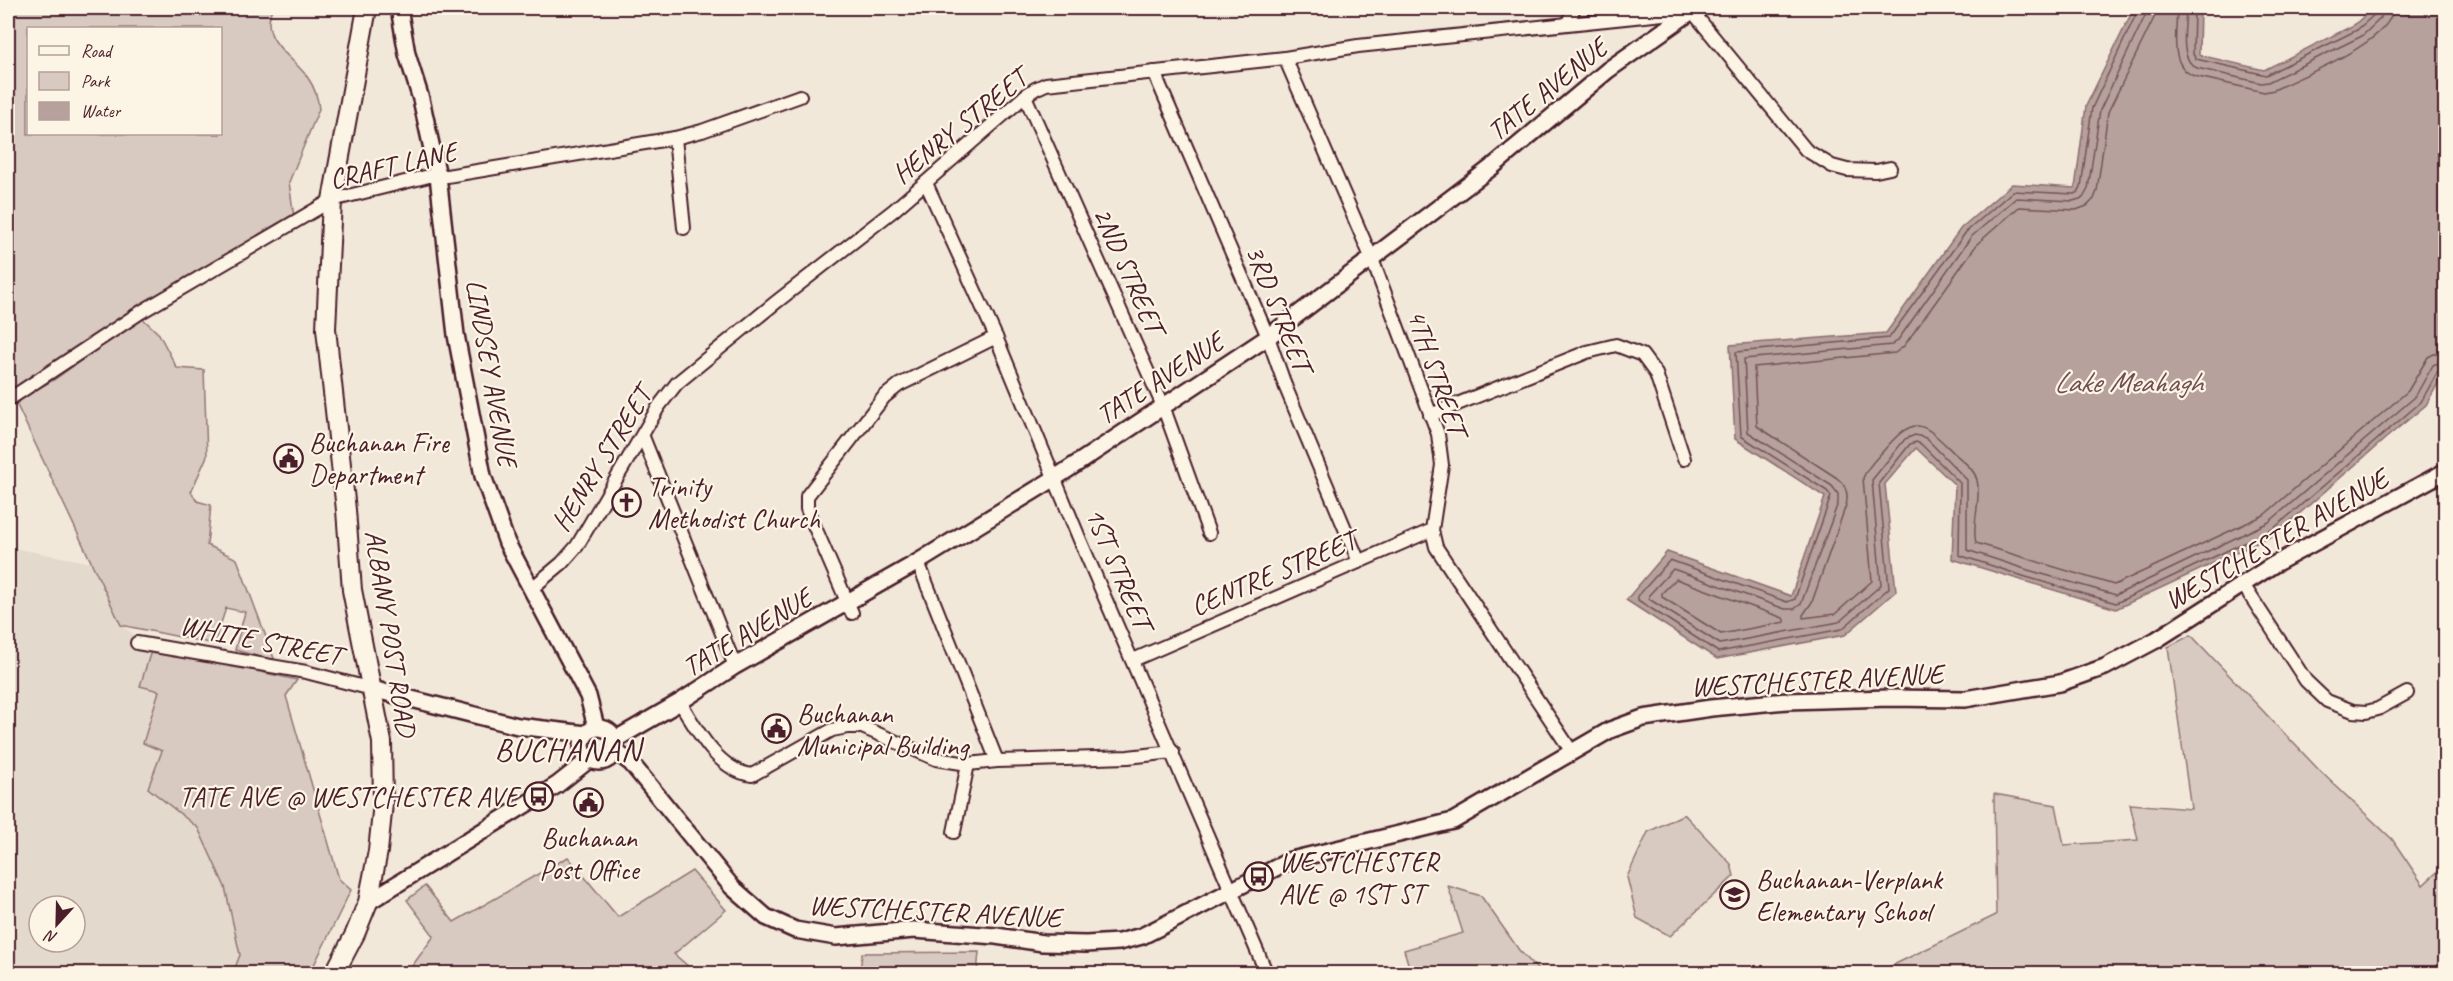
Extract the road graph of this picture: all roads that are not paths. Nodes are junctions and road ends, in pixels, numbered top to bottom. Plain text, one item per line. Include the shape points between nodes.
1 (367, 8) edge
2 (399, 8) edge
3 (1574, 8) edge
4 (1694, 9) edge
5 (1568, 23) junction
6 (1285, 58) junction
7 (1154, 72) junction
8 (800, 96) dead end
9 (1025, 96) junction
10 (675, 138) junction
11 (1890, 168) dead end
12 (438, 176) junction
13 (926, 183) junction
14 (332, 200) junction
15 (684, 228) dead end
16 (1372, 259) junction
17 (996, 337) junction
18 (1268, 337) junction
19 (8, 400) edge
20 (1163, 406) junction
21 (1430, 416) junction
22 (643, 437) junction
23 (1684, 459) dead end
24 (2445, 471) edge
25 (1055, 478) junction
26 (1432, 530) junction
27 (1209, 533) dead end
28 (918, 562) junction
29 (1359, 562) junction
30 (2242, 583) junction
31 (531, 589) junction
32 (850, 607) junction
33 (137, 643) dead end
34 (1133, 660) junction
35 (735, 666) junction
36 (372, 689) junction
37 (2407, 693) dead end
38 (680, 702) junction
39 (591, 731) junction
40 (616, 745) junction
41 (1173, 752) junction
42 (1572, 752) junction
43 (590, 759) junction
44 (997, 761) junction
45 (968, 764) junction
46 (954, 832) dead end
47 (1233, 890) junction
48 (368, 902) junction
49 (334, 974) edge
50 (1267, 974) edge

1 - 14 main road, ALBANY POST ROAD
2 - 12 street, LINDSEY AVENUE
3 - 5 street
4 - 5 street, HENRY STREET
4 - 11 street via 1806,150 1847,170
4 - 16 street, TATE AVENUE via 1608,70 1501,160
5 - 6 street, HENRY STREET
6 - 7 street, HENRY STREET
6 - 16 street, 4TH STREET
7 - 9 street, HENRY STREET via 1046,84
7 - 18 street, 3RD STREET
8 - 10 street, CRAFT LANE
9 - 13 street, HENRY STREET
9 - 20 street, 2ND STREET
10 - 12 street, CRAFT LANE
10 - 15 street
12 - 14 street, CRAFT LANE
12 - 31 street, LINDSEY AVENUE via 456,335 483,476 507,543
13 - 17 street, 1ST STREET
13 - 22 street, HENRY STREET via 677,383
14 - 19 street, CRAFT LANE via 141,312
14 - 36 main road, ALBANY POST ROAD via 326,329 352,590
16 - 18 street, TATE AVENUE
16 - 21 street, 4TH STREET
17 - 25 street, 1ST STREET
17 - 32 street via 899,385 884,397 807,496 805,502 822,548
18 - 20 street, TATE AVENUE
18 - 29 street, 3RD STREET
20 - 25 street, TATE AVENUE
20 - 27 street, 2ND STREET
21 - 23 street via 1587,352 1616,345 1642,355 1656,374
21 - 26 street, 4TH STREET via 1438,434 1442,465
22 - 31 street, HENRY STREET via 578,546
22 - 35 street
24 - 30 street, WESTCHESTER AVENUE
25 - 28 street, TATE AVENUE
25 - 34 street, 1ST STREET
26 - 29 street, CENTRE STREET
26 - 42 street via 1436,547
28 - 32 street, TATE AVENUE
28 - 44 street
29 - 34 street, CENTRE STREET
30 - 37 street via 2306,681 2327,702 2366,712
30 - 42 street, WESTCHESTER AVENUE via 2156,640 2105,667 2060,683 1965,699 1798,701 1711,708 1643,718 1610,730
31 - 39 street, LINDSEY AVENUE via 588,696
32 - 35 street, TATE AVENUE
33 - 36 street, WHITE STREET via 306,672
34 - 41 street, 1ST STREET
35 - 38 street, TATE AVENUE
36 - 39 street, WHITE STREET via 518,726
36 - 48 main road, ALBANY POST ROAD via 382,742 384,791
38 - 40 street, TATE AVENUE
38 - 45 street via 715,753 741,774 752,775 832,730 848,727 862,728 936,759
39 - 40 street via 608,730
39 - 43 street via 582,747
40 - 43 street via 605,761
40 - 47 street, WESTCHESTER AVENUE via 749,904 766,917 808,933 836,937 914,930 1043,944 1119,942 1142,936
41 - 44 street
41 - 47 street, 1ST STREET
42 - 47 street, WESTCHESTER AVENUE via 1454,821 1291,860
43 - 48 street via 557,784
44 - 45 street
45 - 46 street
47 - 50 street, 1ST STREET
48 - 49 main road, ALBANY POST ROAD

